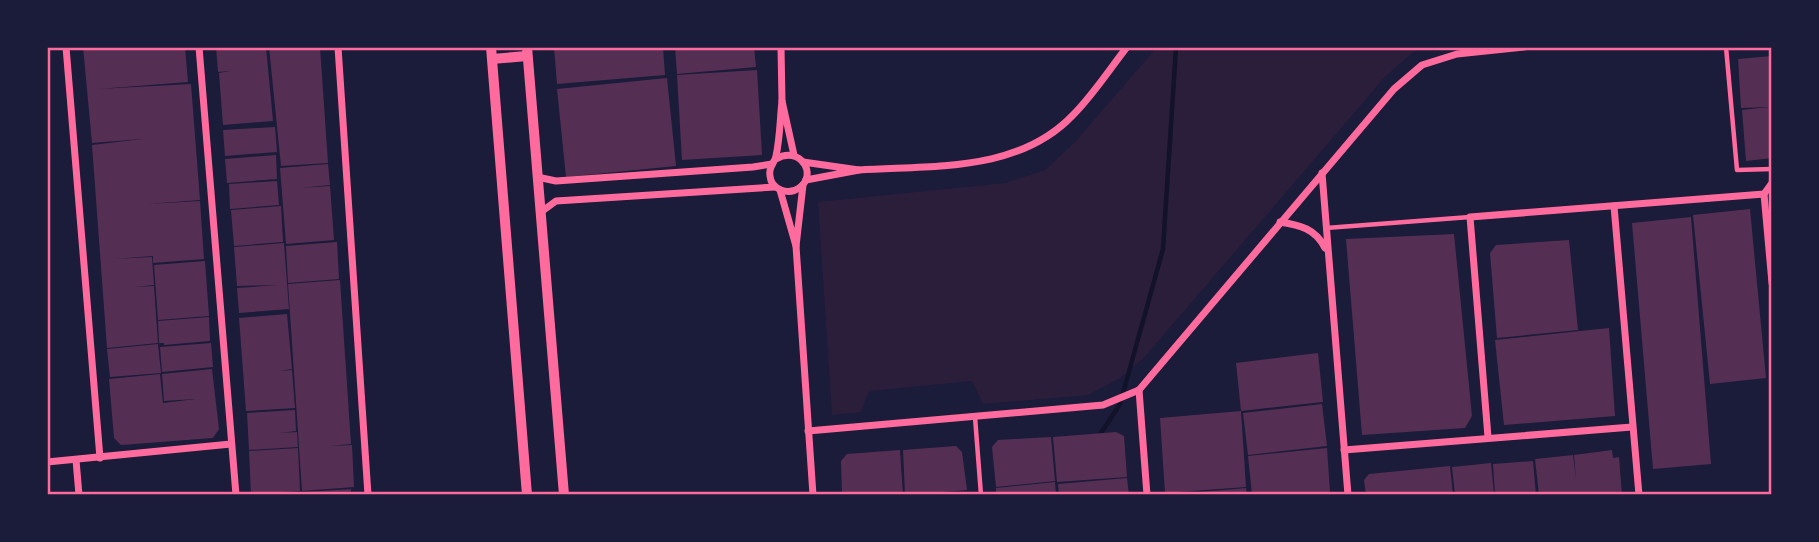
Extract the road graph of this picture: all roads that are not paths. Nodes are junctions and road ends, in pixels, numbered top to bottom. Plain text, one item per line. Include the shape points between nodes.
1 (66, 47) edge
2 (199, 47) edge
3 (338, 47) edge
4 (781, 47) edge
5 (1127, 47) edge
6 (1524, 47) edge
7 (1726, 47) edge
8 (527, 52) edge
9 (491, 53) edge
10 (782, 101) junction
11 (794, 155) junction
12 (774, 161) junction
13 (803, 162) junction
14 (1772, 169) edge
15 (859, 170) junction
16 (1322, 173) junction
17 (537, 177) junction
18 (804, 182) junction
19 (1772, 183) edge
20 (778, 188) junction
21 (1764, 194) junction
22 (1614, 206) junction
23 (541, 212) junction
24 (1470, 217) junction
25 (1280, 222) junction
26 (1326, 228) junction
27 (796, 246) junction
28 (1327, 254) junction
29 (1772, 283) edge
30 (1139, 390) junction
31 (975, 417) junction
32 (1632, 427) junction
33 (808, 431) junction
34 (1488, 437) junction
35 (231, 444) junction
36 (1344, 450) junction
37 (100, 458) junction
38 (76, 460) junction
39 (47, 462) edge
40 (79, 495) edge
41 (236, 495) edge
42 (368, 495) edge
43 (527, 495) edge
44 (564, 495) edge
45 (813, 495) edge
46 (981, 495) edge
47 (1147, 495) edge
48 (1348, 495) edge
49 (1639, 495) edge

1 - 37 street
2 - 35 street
3 - 42 street
4 - 10 street
5 - 15 street via 1073,116 1036,145 987,162
6 - 16 street via 1457,54 1422,65 1394,89
7 - 14 lane via 1737,170
8 - 9 street
8 - 17 street
9 - 43 street
10 - 11 street
10 - 12 street
11 - 12 street
11 - 13 street
12 - 17 street via 753,167 555,181
12 - 20 street via 769,176
13 - 15 street
13 - 18 street
15 - 18 street
16 - 25 street
16 - 26 street
17 - 23 street
18 - 20 street via 792,191
18 - 27 street
19 - 21 street
20 - 23 street via 556,201
20 - 27 street
21 - 22 street
21 - 29 street
22 - 24 street
22 - 32 street
23 - 44 street
24 - 26 lane
24 - 34 street
25 - 28 street via 1303,226 1320,238
25 - 30 street
26 - 28 street
27 - 33 street
28 - 36 street
30 - 31 street via 1103,405
30 - 47 street
31 - 33 street
31 - 46 lane
32 - 34 street
32 - 49 street
33 - 45 street
34 - 36 street
35 - 37 street
35 - 41 street
36 - 48 street
37 - 38 street
38 - 39 street
38 - 40 street

